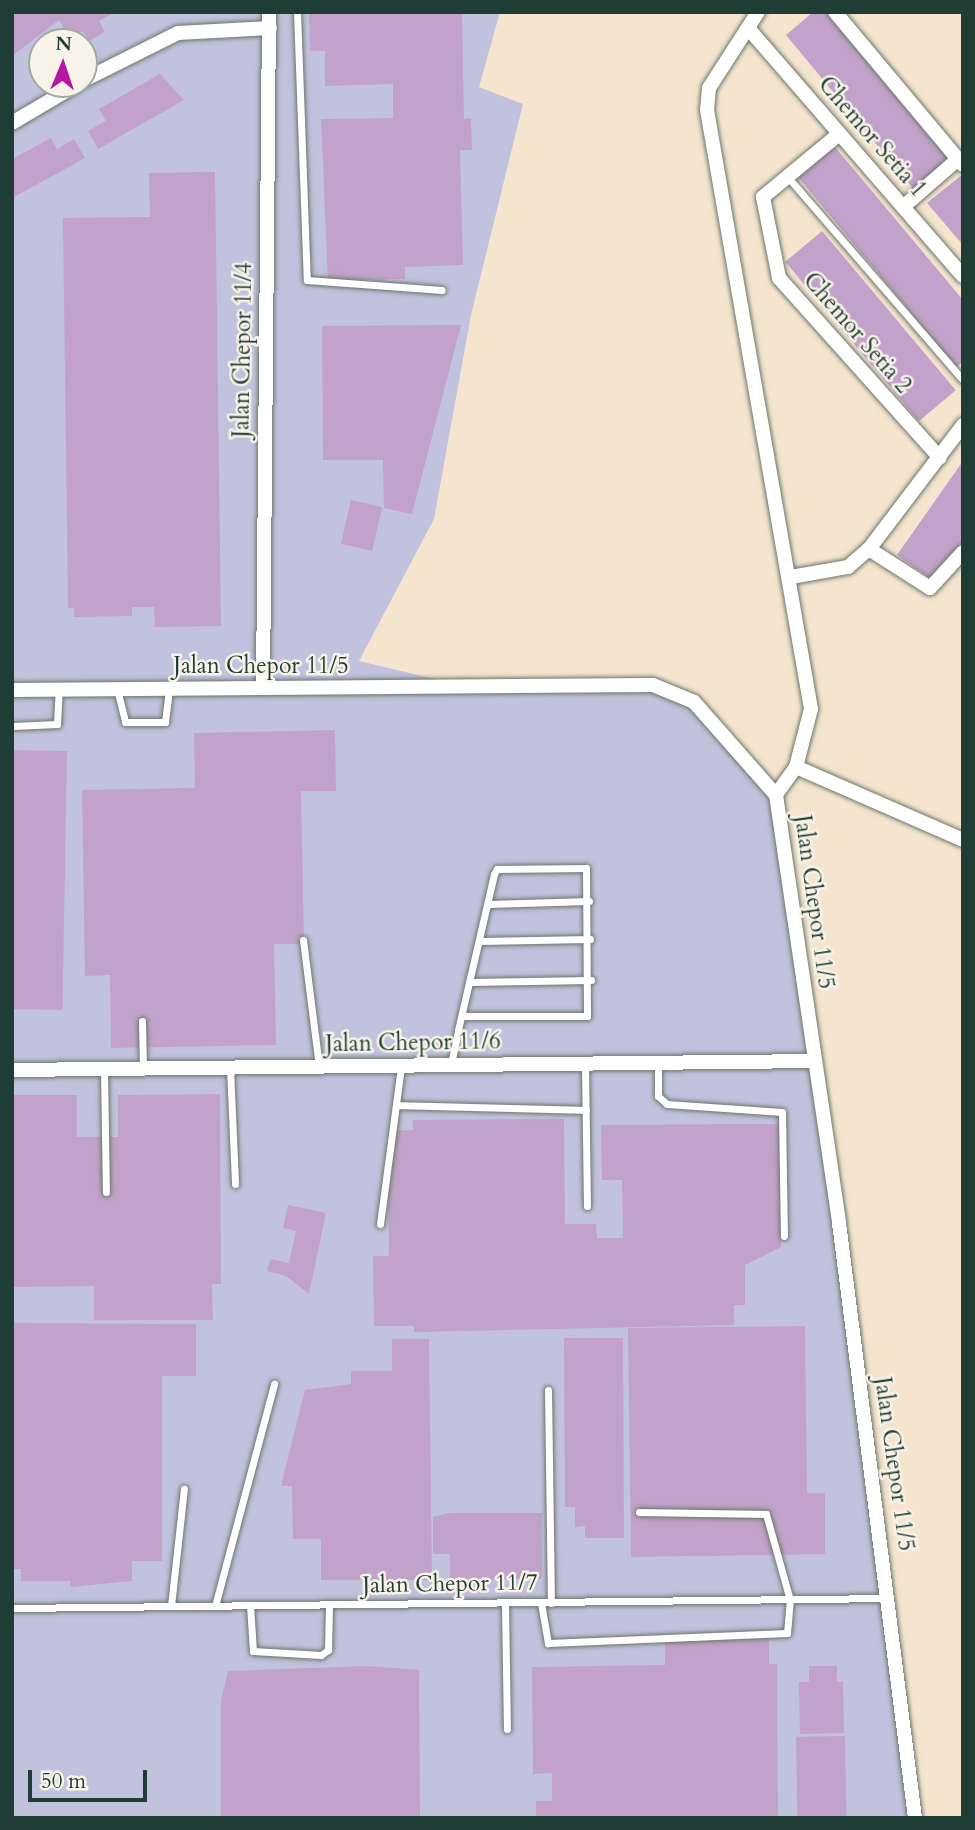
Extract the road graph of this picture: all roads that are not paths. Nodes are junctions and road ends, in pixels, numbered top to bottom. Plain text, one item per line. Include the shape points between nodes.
1 (269, 12) edge
2 (297, 12) edge
3 (758, 12) edge
4 (835, 12) edge
5 (270, 28) junction
6 (748, 28) junction
7 (98, 73) edge
8 (54, 98) edge
9 (12, 122) edge
10 (839, 134) junction
11 (960, 162) edge
12 (786, 174) junction
13 (903, 207) junction
14 (963, 276) edge
15 (442, 290) dead end
16 (963, 380) edge
17 (963, 425) edge
18 (940, 458) junction
19 (869, 549) junction
20 (963, 552) edge
21 (791, 577) junction
22 (262, 688) junction
23 (117, 689) junction
24 (169, 689) junction
25 (12, 690) edge
26 (59, 690) junction
27 (12, 726) edge
28 (796, 767) junction
29 (776, 795) junction
30 (963, 840) edge
31 (589, 901) junction
32 (488, 904) junction
33 (590, 939) junction
34 (303, 940) dead end
35 (479, 941) junction
36 (591, 980) junction
37 (469, 982) junction
38 (462, 1016) junction
39 (142, 1021) dead end
40 (813, 1061) junction
41 (585, 1063) junction
42 (658, 1063) junction
43 (451, 1065) junction
44 (401, 1066) junction
45 (319, 1067) junction
46 (230, 1068) junction
47 (104, 1069) junction
48 (143, 1069) junction
49 (12, 1070) edge
50 (396, 1105) junction
51 (586, 1110) junction
52 (234, 1184) dead end
53 (106, 1192) dead end
54 (587, 1206) dead end
55 (380, 1224) dead end
56 (784, 1236) dead end
57 (274, 1384) dead end
58 (548, 1390) dead end
59 (184, 1489) dead end
60 (639, 1512) dead end
61 (889, 1598) junction
62 (790, 1600) junction
63 (551, 1602) junction
64 (541, 1603) junction
65 (505, 1604) junction
66 (250, 1605) junction
67 (329, 1605) junction
68 (172, 1606) junction
69 (215, 1606) junction
70 (12, 1608) edge
71 (507, 1729) dead end
72 (915, 1818) edge

1 - 5 street, Jalan Chepor 11/4
2 - 15 lane via 307,280
3 - 6 street
4 - 11 street
5 - 7 street via 178,33
5 - 22 street, Jalan Chepor 11/4
6 - 10 street, Chemor Setia 1
6 - 21 street via 709,88 708,110
8 - 9 street
10 - 12 street, Chemor Setia 2
10 - 13 street, Chemor Setia 1
11 - 13 street
12 - 16 lane
12 - 18 street, Chemor Setia 2 via 766,192 761,206 779,278
13 - 14 street, Chemor Setia 1
17 - 18 street
18 - 19 street
19 - 20 street via 930,588
19 - 21 street via 848,567
21 - 28 street via 811,709
22 - 24 street, Jalan Chepor 11/5
22 - 29 street, Jalan Chepor 11/5 via 653,685 694,702
23 - 24 street, Jalan Chepor 11/5
23 - 24 lane via 125,722 165,722
23 - 26 street, Jalan Chepor 11/5
25 - 26 street, Jalan Chepor 11/5
26 - 27 lane via 57,724
28 - 29 street
28 - 30 street
29 - 40 street, Jalan Chepor 11/5
31 - 32 lane
31 - 32 lane via 586,868 497,869
31 - 33 lane
32 - 35 lane
33 - 35 lane
33 - 36 lane
34 - 45 lane
35 - 37 lane
36 - 37 lane
36 - 38 lane via 587,1016
37 - 38 lane
38 - 43 lane
39 - 48 lane
40 - 42 street, Jalan Chepor 11/6
40 - 61 street, Jalan Chepor 11/5
41 - 42 street, Jalan Chepor 11/6
41 - 43 street, Jalan Chepor 11/6
41 - 51 lane
42 - 56 lane via 658,1096 667,1104 782,1112
43 - 44 street, Jalan Chepor 11/6
44 - 45 street, Jalan Chepor 11/6
44 - 50 lane
45 - 46 street, Jalan Chepor 11/6
46 - 48 street, Jalan Chepor 11/6
46 - 52 lane
47 - 48 street, Jalan Chepor 11/6
47 - 49 street, Jalan Chepor 11/6
47 - 53 lane
50 - 51 lane
50 - 55 lane
51 - 54 lane
57 - 69 lane
58 - 63 lane
59 - 68 lane
60 - 62 lane via 766,1514
61 - 62 lane, Jalan Chepor 11/7
61 - 72 street, Jalan Chepor 11/5
62 - 63 lane, Jalan Chepor 11/7
62 - 64 lane via 782,1635 667,1636 652,1643 548,1643
63 - 64 lane, Jalan Chepor 11/7
64 - 65 lane, Jalan Chepor 11/7
65 - 67 lane, Jalan Chepor 11/7
65 - 71 lane
66 - 67 lane, Jalan Chepor 11/7
66 - 67 lane via 253,1651 321,1656 328,1650
66 - 69 lane, Jalan Chepor 11/7
68 - 69 lane, Jalan Chepor 11/7
68 - 70 lane, Jalan Chepor 11/7

